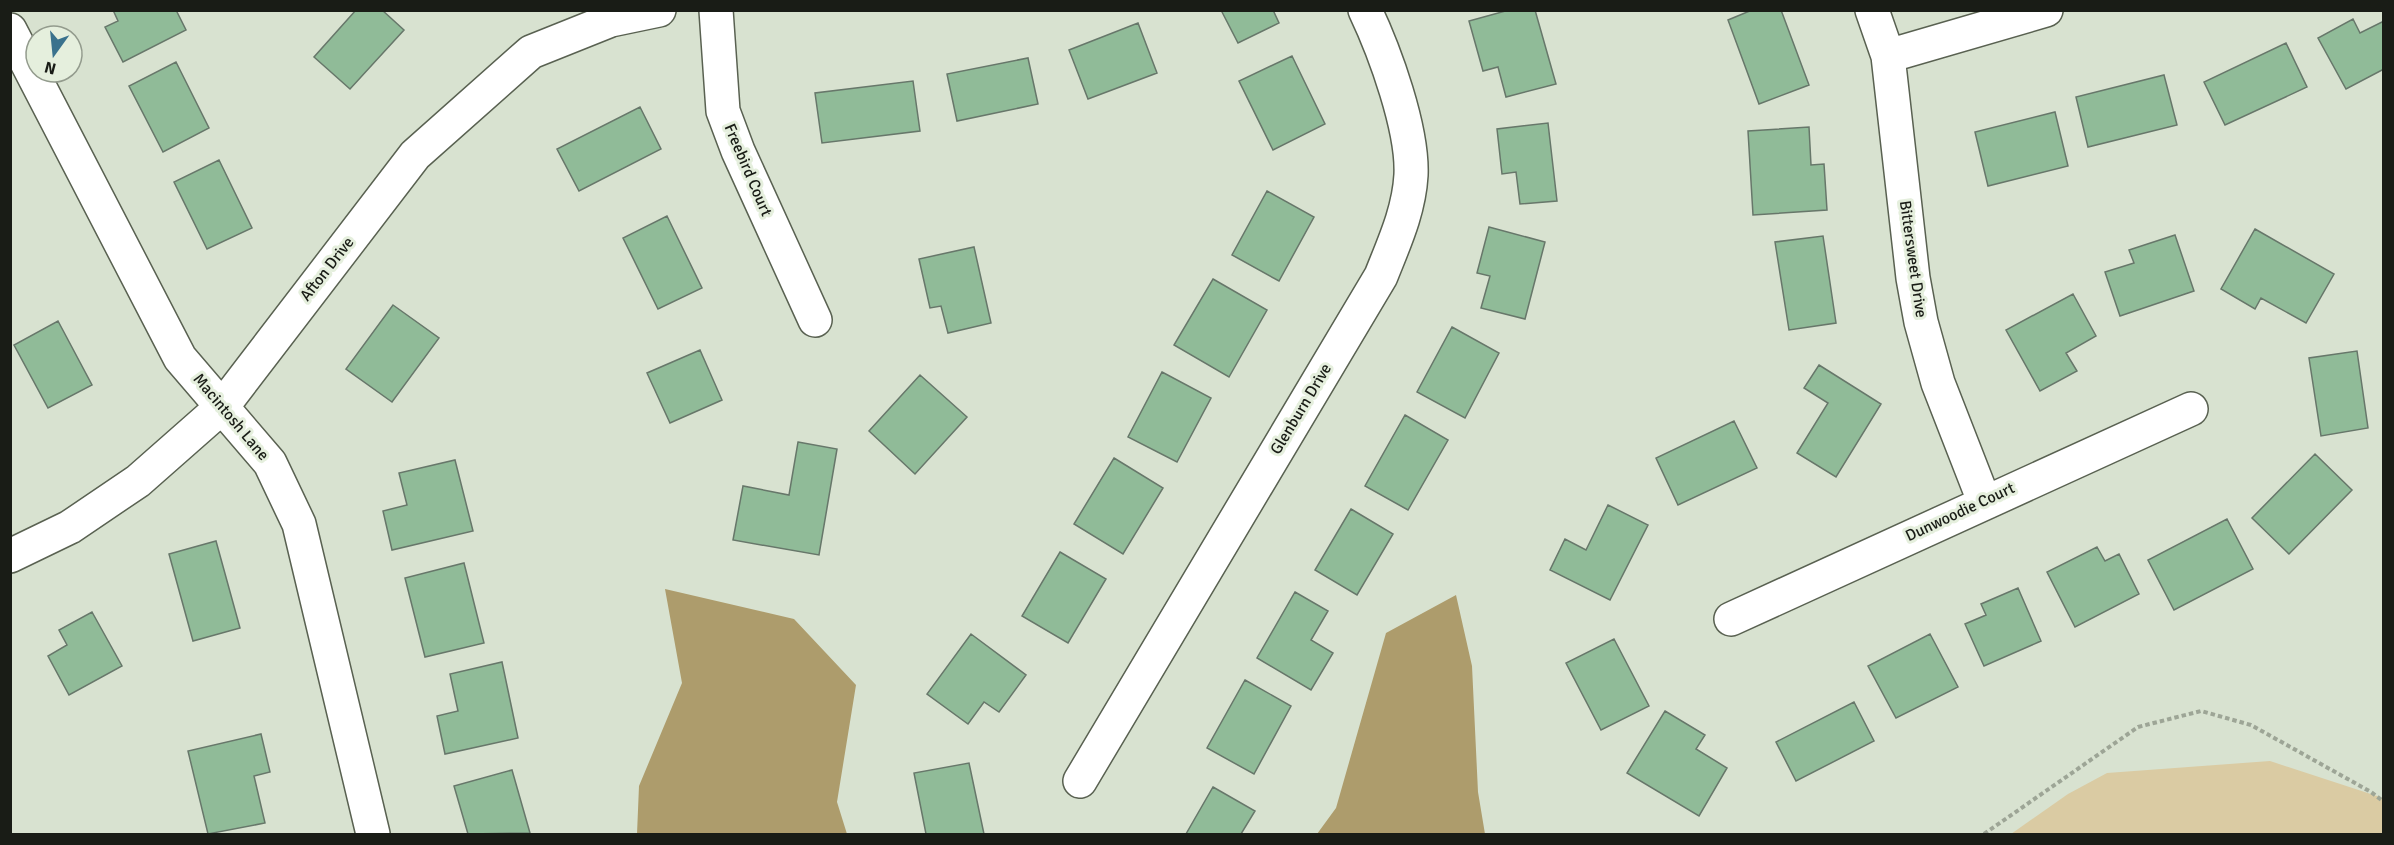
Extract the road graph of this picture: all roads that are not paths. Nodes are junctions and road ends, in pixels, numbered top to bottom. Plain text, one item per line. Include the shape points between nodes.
1 (659, 10) edge
2 (716, 10) edge
3 (1365, 10) edge
4 (1872, 10) edge
5 (2046, 10) edge
6 (10, 30) edge
7 (1888, 56) junction
8 (815, 320) dead end
9 (222, 407) junction
10 (2191, 409) dead end
11 (1984, 501) junction
12 (10, 556) edge
13 (1731, 619) dead end
14 (1080, 782) dead end
15 (372, 834) edge

1 - 9 street, Afton Drive via 611,20 531,52 415,155
2 - 8 street, Freebird Court via 723,111
3 - 14 street, Glenburn Drive via 1405,125 1411,174 1402,225 1381,276
4 - 7 street, Bittersweet Drive
5 - 7 street
6 - 9 street, Macintosh Lane via 180,358
7 - 11 street, Bittersweet Drive via 1921,322 1938,383
9 - 12 street, Afton Drive via 138,481 70,527
9 - 15 street, Macintosh Lane via 270,463 299,524
10 - 11 street, Dunwoodie Court
11 - 13 street, Dunwoodie Court

